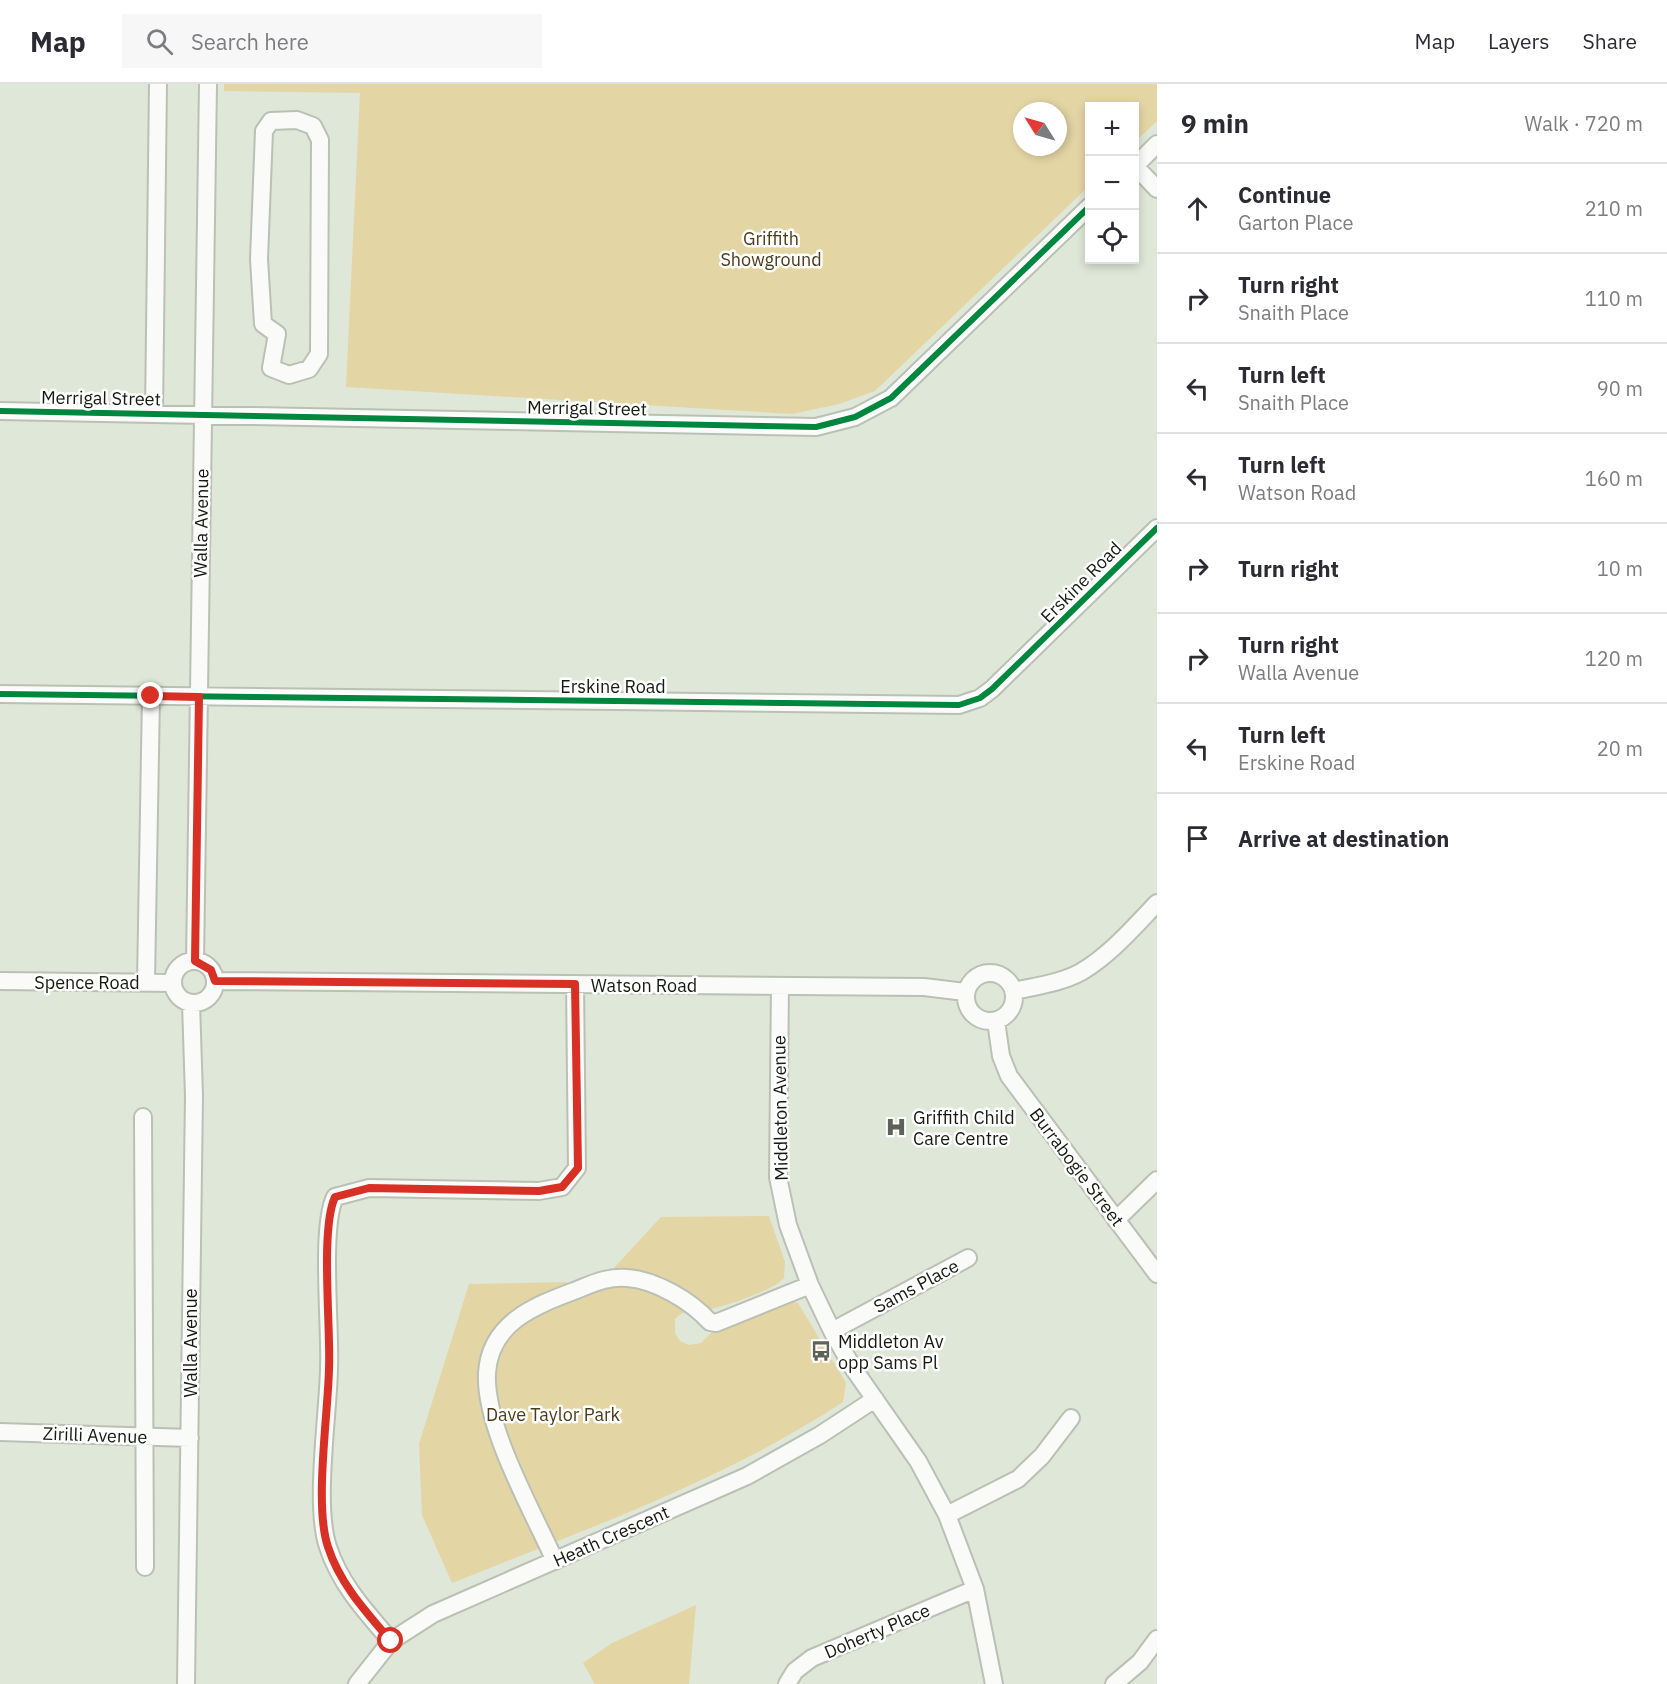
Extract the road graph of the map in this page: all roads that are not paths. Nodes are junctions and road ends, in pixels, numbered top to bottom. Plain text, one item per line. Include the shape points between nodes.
1 (158, 84) edge
2 (208, 84) edge
3 (1157, 144) edge
4 (1139, 163) edge
5 (1139, 171) edge
6 (1157, 189) edge
7 (1085, 210) edge
8 (261, 305) joint
9 (0, 411) edge
10 (154, 414) junction
11 (203, 415) junction
12 (1157, 528) edge
13 (0, 694) edge
14 (151, 696) junction
15 (199, 697) junction
16 (1157, 903) edge
17 (195, 961) junction
18 (0, 981) edge
19 (215, 981) junction
20 (146, 982) junction
21 (174, 983) junction
22 (575, 984) junction
23 (780, 986) junction
24 (1014, 991) junction
25 (965, 992) junction
26 (191, 1003) junction
27 (996, 1021) junction
28 (143, 1117) dead end
29 (1157, 1180) edge
30 (1116, 1220) junction
31 (968, 1258) dead end
32 (1157, 1274) edge
33 (810, 1285) junction
34 (832, 1331) junction
35 (875, 1399) junction
36 (1071, 1418) dead end
37 (0, 1432) edge
38 (144, 1437) junction
39 (190, 1438) junction
40 (947, 1515) junction
41 (555, 1561) junction
42 (145, 1567) dead end
43 (975, 1589) junction
44 (1157, 1639) edge
45 (391, 1641) junction
46 (186, 1684) edge
47 (357, 1684) edge
48 (787, 1684) edge
49 (994, 1684) edge
50 (1114, 1684) edge

1 - 10 street
2 - 11 street, Walla Avenue
3 - 4 street
5 - 6 street
7 - 11 street, Merrigal Street via 891,398 855,417 816,426
8 - 8 street via 263,324 277,334 272,368 289,375 309,369 319,354 320,140 313,126 297,120 271,122 264,131
9 - 10 street, Merrigal Street
10 - 11 street, Merrigal Street
11 - 15 street, Walla Avenue
12 - 15 street, Erskine Road via 992,689 959,705
13 - 14 street, Erskine Road
14 - 15 street, Erskine Road
14 - 20 street
15 - 17 street, Walla Avenue
16 - 24 street via 1081,972
17 - 19 street via 211,970
17 - 21 street via 182,965
18 - 20 street, Spence Road
19 - 22 street, Watson Road
19 - 26 street via 208,998
20 - 21 street, Spence Road
21 - 26 street via 178,996
22 - 23 street, Watson Road
22 - 45 street via 578,1168 562,1187 539,1191 369,1188 335,1197 329,1215 330,1368 323,1507 327,1546 348,1590
23 - 25 street, Watson Road via 924,987
23 - 33 street, Middleton Avenue via 778,1177 788,1226
24 - 25 street via 996,973 983,973 971,980
24 - 27 street via 1010,1010
25 - 27 street via 972,1016 984,1022
26 - 39 street, Walla Avenue via 194,1096
27 - 30 street, Burrabogie Street via 1001,1056 1009,1076
28 - 38 street
29 - 30 street
30 - 32 street, Burrabogie Street
31 - 34 street, Sams Place
33 - 34 street, Middleton Avenue
33 - 41 street via 716,1323 682,1299 638,1280 606,1279 539,1305 510,1323 496,1339 490,1357 488,1400 496,1430
34 - 35 street, Middleton Avenue
35 - 40 street, Middleton Avenue via 918,1461
35 - 41 street, Heath Crescent via 747,1476
36 - 40 street via 1042,1456 1018,1479
37 - 38 street, Zirilli Avenue
38 - 39 street, Zirilli Avenue
38 - 42 street
39 - 46 street, Walla Avenue
40 - 43 street, Middleton Avenue
41 - 45 street, Heath Crescent via 433,1614
43 - 48 street, Doherty Place via 812,1658 795,1671
43 - 49 street, Middleton Avenue
44 - 50 street via 1140,1662
45 - 47 street, Heath Crescent

